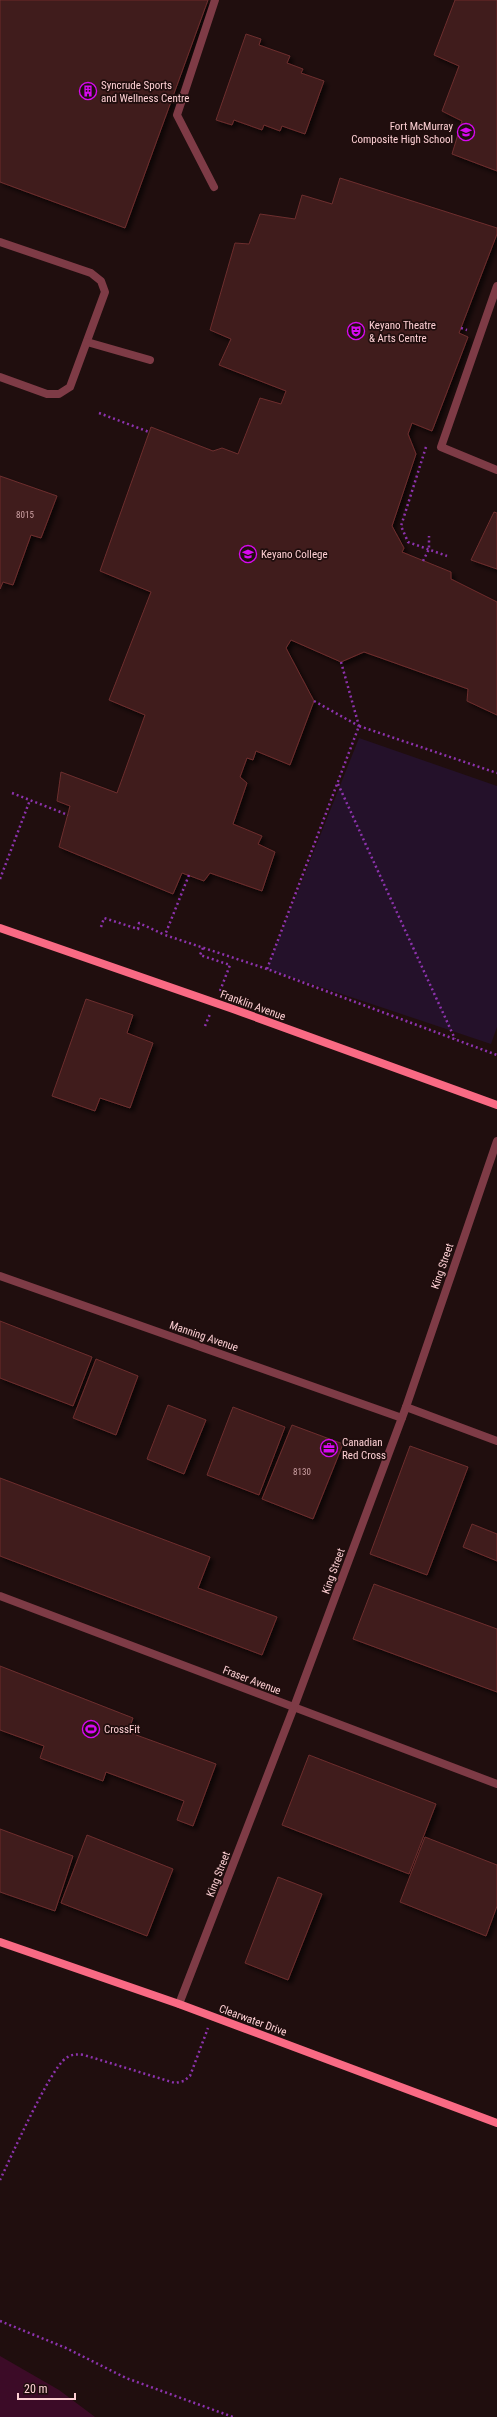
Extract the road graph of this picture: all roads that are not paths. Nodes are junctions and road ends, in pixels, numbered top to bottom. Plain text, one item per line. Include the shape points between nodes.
1 (215, 0) edge
2 (214, 187) dead end
3 (0, 242) edge
4 (497, 286) edge
5 (87, 342) junction
6 (150, 360) dead end
7 (0, 377) edge
8 (497, 470) edge
9 (0, 928) edge
10 (497, 1105) edge
11 (497, 1142) edge
12 (0, 1276) edge
13 (406, 1407) junction
14 (402, 1418) junction
15 (497, 1441) edge
16 (0, 1596) edge
17 (294, 1707) junction
18 (497, 1784) edge
19 (0, 1942) edge
20 (179, 2004) junction
21 (497, 2123) edge

1 - 2 street via 177,115
3 - 5 street via 91,273 101,281 105,292
4 - 8 street via 441,447
5 - 6 street
5 - 7 street via 70,387 59,394 47,394
9 - 10 main road, Franklin Avenue via 215,1002
11 - 13 street, King Street
12 - 14 street, Manning Avenue
13 - 14 street, King Street
13 - 15 street
14 - 17 street, King Street
16 - 17 street, Fraser Avenue
17 - 18 street, Fraser Avenue
17 - 20 street, King Street
19 - 20 main road, Clearwater Drive
20 - 21 main road, Clearwater Drive

